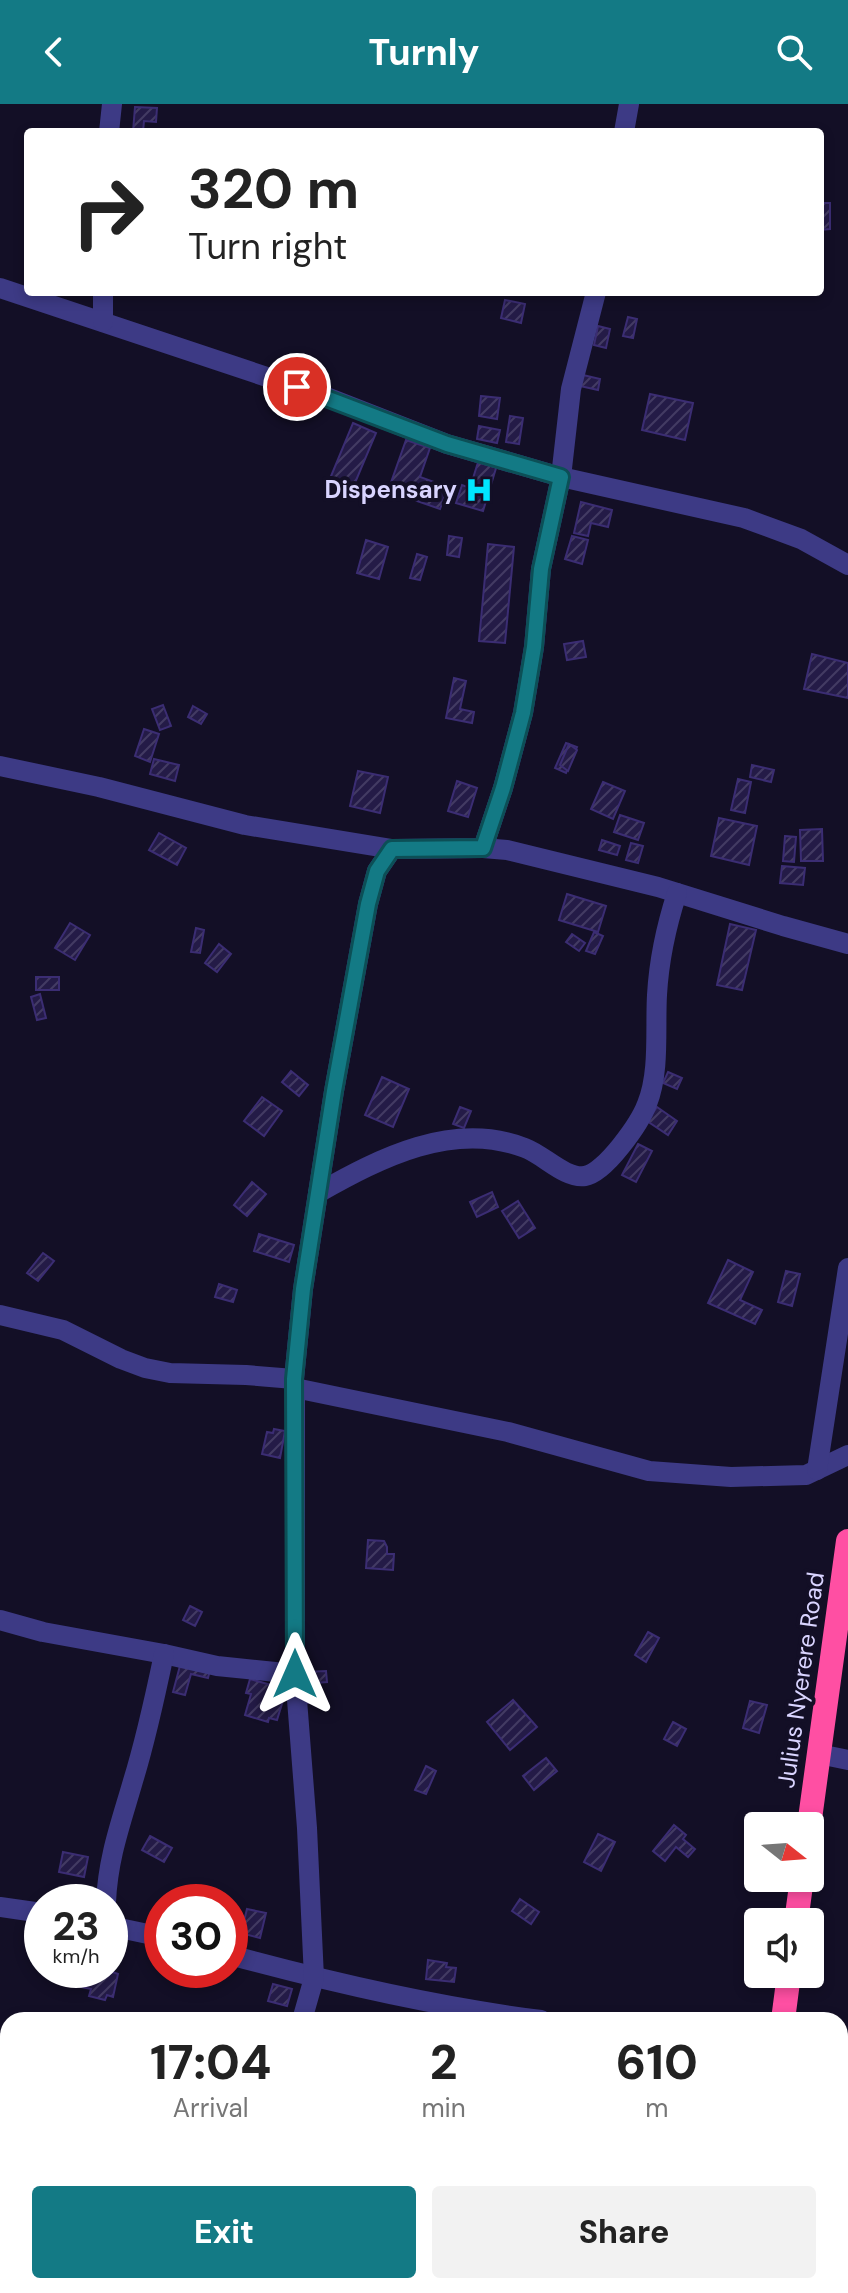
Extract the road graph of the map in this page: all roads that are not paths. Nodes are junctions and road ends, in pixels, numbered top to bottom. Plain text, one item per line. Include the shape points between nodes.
1 (112, 104) edge
2 (629, 104) edge
3 (109, 128) edge
4 (625, 128) edge
5 (0, 288) edge
6 (24, 296) edge
7 (24, 296) edge
8 (103, 296) edge
9 (595, 296) edge
10 (103, 322) junction
11 (561, 477) junction
12 (848, 565) edge
13 (0, 766) edge
14 (369, 844) junction
15 (483, 848) junction
16 (392, 849) junction
17 (377, 871) junction
18 (677, 893) junction
19 (848, 944) edge
20 (318, 1193) junction
21 (848, 1268) edge
22 (0, 1315) edge
23 (295, 1384) junction
24 (848, 1455) edge
25 (817, 1470) junction
26 (848, 1541) edge
27 (0, 1620) edge
28 (164, 1654) junction
29 (295, 1674) junction
30 (819, 1754) junction
31 (848, 1760) edge
32 (811, 1812) edge
33 (107, 1884) edge
34 (0, 1907) edge
35 (24, 1910) edge
36 (248, 1960) edge
37 (314, 1978) junction
38 (787, 1988) edge
39 (304, 2012) edge
40 (471, 2012) edge
41 (784, 2012) edge

1 - 3 street
2 - 4 street
5 - 7 street
6 - 10 street
8 - 10 street
9 - 11 street via 571,389
10 - 11 street via 324,396 447,444
11 - 12 street via 744,518 801,539
11 - 15 street via 541,569 523,713
13 - 14 street via 245,825
14 - 16 street
14 - 17 street
15 - 16 street
15 - 18 street
16 - 17 street
17 - 20 street
18 - 19 street
18 - 20 street via 659,960 654,1082 647,1107 604,1166 584,1177 503,1140 449,1140 380,1159
20 - 23 street
21 - 25 street
22 - 23 street via 63,1330 145,1368
23 - 25 street via 508,1432 649,1471 731,1477 806,1475
23 - 29 street
24 - 25 street
26 - 30 highway, Julius Nyerere Road
27 - 28 street
28 - 29 street
28 - 33 street
29 - 37 street
30 - 31 street
30 - 32 highway, Julius Nyerere Road
34 - 35 street
36 - 37 street
37 - 39 street
37 - 40 street
38 - 41 highway

